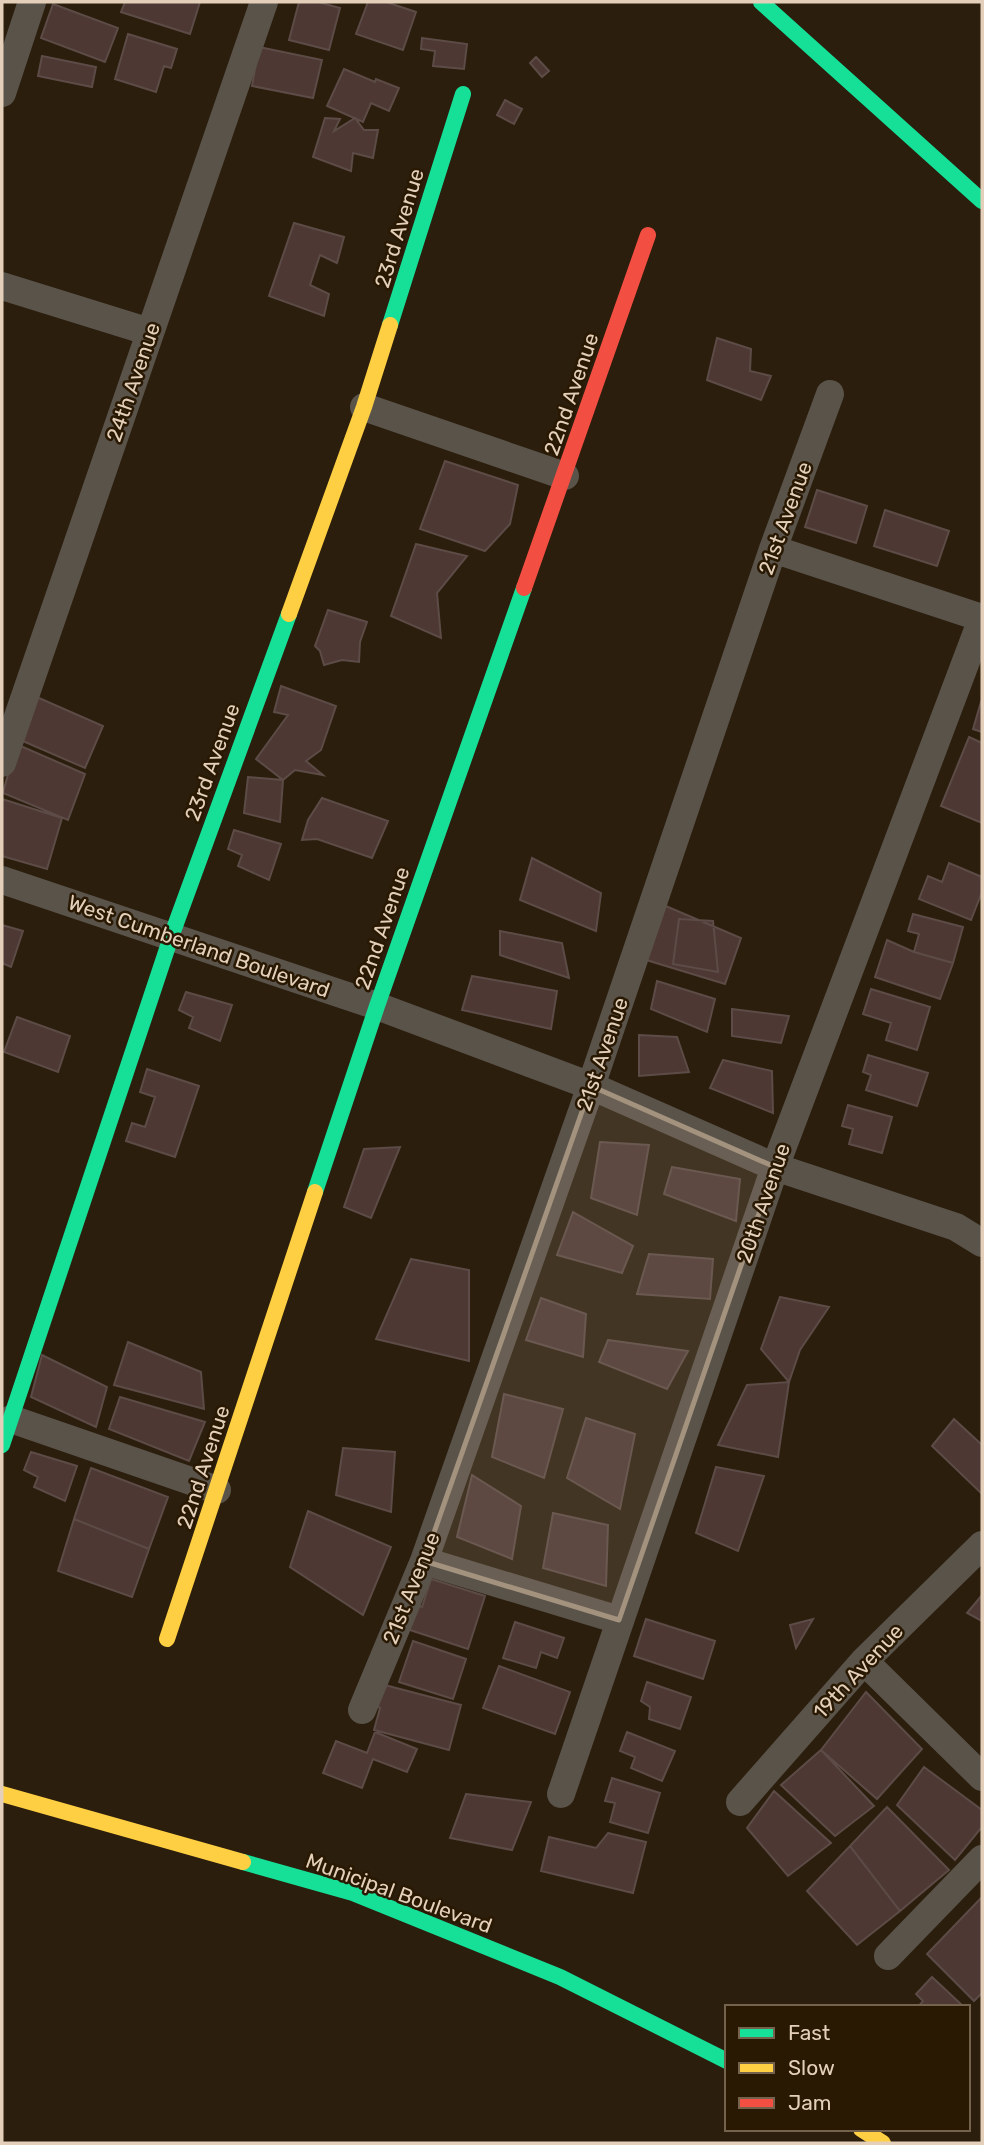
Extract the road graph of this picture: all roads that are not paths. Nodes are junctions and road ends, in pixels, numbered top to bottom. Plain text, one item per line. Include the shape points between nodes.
1 (32, 2) edge
2 (264, 2) edge
3 (761, 2) edge
4 (2, 93) edge
5 (463, 94) dead end
6 (982, 201) edge
7 (648, 235) dead end
8 (2, 286) edge
9 (150, 332) junction
10 (830, 394) dead end
11 (364, 407) junction
12 (565, 476) junction
13 (773, 549) junction
14 (982, 618) edge
15 (2, 763) edge
16 (2, 880) edge
17 (171, 937) junction
18 (377, 1006) junction
19 (591, 1086) junction
20 (775, 1167) junction
21 (982, 1244) edge
22 (11, 1419) junction
23 (2, 1446) edge
24 (217, 1490) junction
25 (982, 1545) edge
26 (424, 1561) junction
27 (620, 1620) junction
28 (167, 1639) dead end
29 (864, 1661) junction
30 (362, 1710) dead end
31 (982, 1777) edge
32 (2, 1794) edge
33 (561, 1794) dead end
34 (740, 1802) dead end
35 (982, 1859) edge
36 (888, 1956) dead end
37 (725, 2060) edge
38 (864, 2131) edge
39 (883, 2143) edge

1 - 4 street
2 - 9 street, 24th Avenue
3 - 6 street
5 - 11 street, 23rd Avenue
7 - 12 street, 22nd Avenue
8 - 9 street
9 - 15 street, 24th Avenue
10 - 13 street, 21st Avenue
11 - 12 street
11 - 17 street, 23rd Avenue
12 - 18 street, 22nd Avenue
13 - 14 street
13 - 19 street, 21st Avenue
14 - 20 street, 20th Avenue
16 - 17 street, West Cumberland Boulevard
17 - 18 street, West Cumberland Boulevard
17 - 22 street, 23rd Avenue
18 - 19 street, West Cumberland Boulevard
18 - 24 street, 22nd Avenue
19 - 20 street, West Cumberland Boulevard
19 - 26 street, 21st Avenue
20 - 21 street, West Cumberland Boulevard via 956,1227
20 - 27 street, 20th Avenue
22 - 23 street, 23rd Avenue
22 - 24 street
24 - 28 street, 22nd Avenue
25 - 29 street, 19th Avenue
26 - 27 street
26 - 30 street, 21st Avenue
27 - 33 street, 20th Avenue
29 - 31 street
29 - 34 street, 19th Avenue
32 - 37 street, Municipal Boulevard via 353,1893 561,1977
35 - 36 street
38 - 39 street

